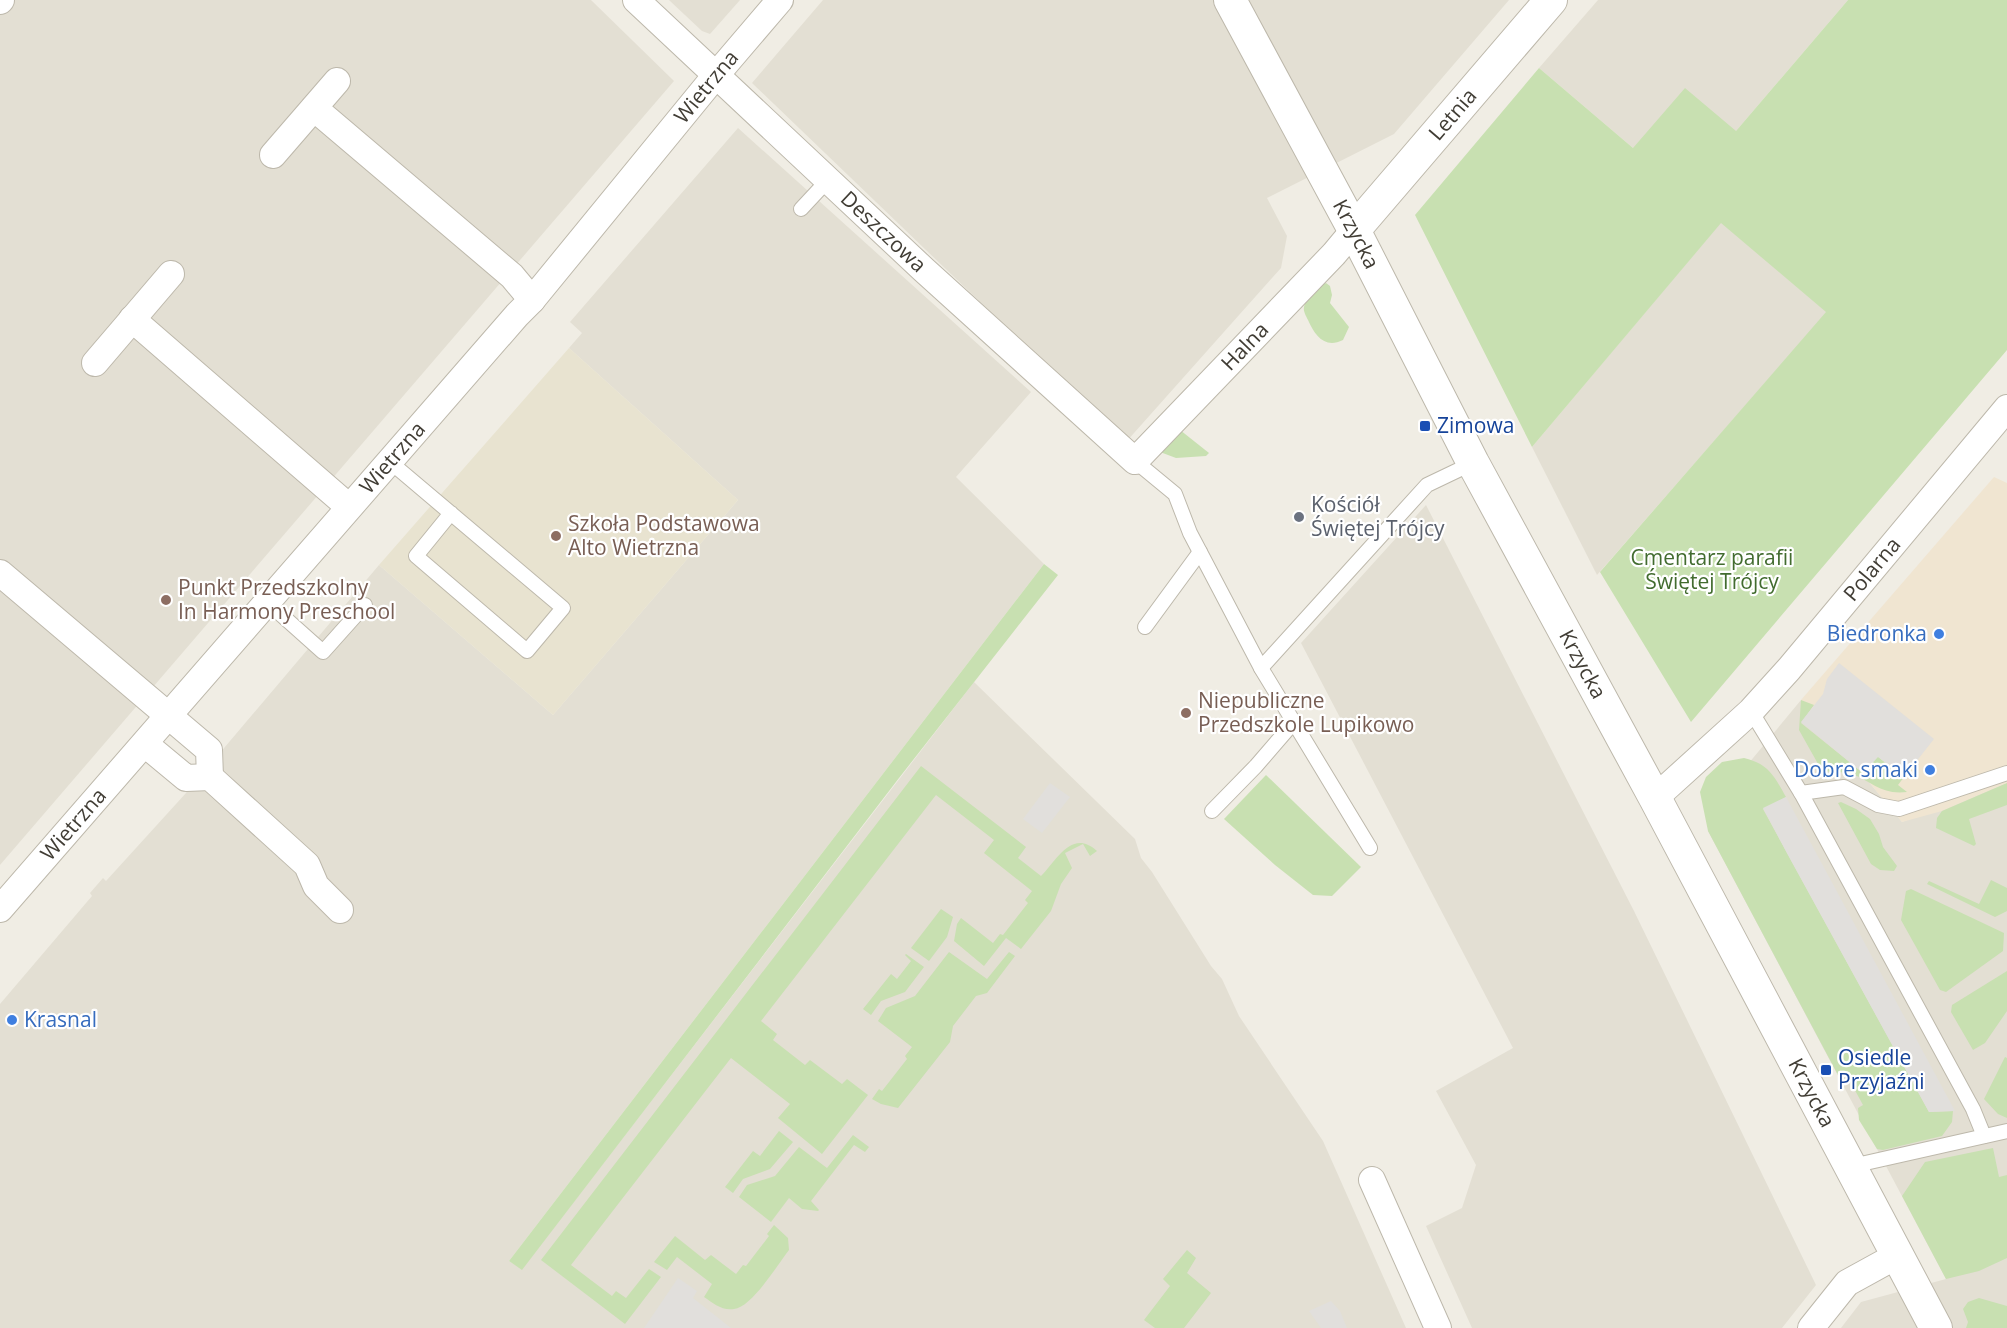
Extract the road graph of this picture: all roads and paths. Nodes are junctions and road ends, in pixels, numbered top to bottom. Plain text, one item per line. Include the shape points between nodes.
1 (636, 0) edge
2 (780, 0) edge
3 (1230, 0) edge
4 (1551, 0) edge
5 (716, 75) junction
6 (337, 81) dead end
7 (314, 108) junction
8 (273, 155) dead end
9 (828, 180) junction
10 (801, 209) dead end
11 (1354, 230) junction
12 (171, 274) dead end
13 (532, 300) junction
14 (132, 319) junction
15 (95, 363) dead end
16 (2007, 408) edge
17 (390, 461) junction
18 (1135, 461) junction
19 (1473, 463) junction
20 (349, 507) junction
21 (452, 513) junction
22 (1200, 552) junction
23 (0, 573) edge
24 (267, 602) junction
25 (365, 605) dead end
26 (1145, 627) dead end
27 (1261, 668) junction
28 (1751, 711) junction
29 (169, 715) junction
30 (1294, 722) junction
31 (145, 744) junction
32 (2007, 772) edge
33 (210, 777) junction
34 (1801, 793) junction
35 (1655, 798) junction
36 (1212, 811) dead end
37 (1370, 848) dead end
38 (0, 909) edge
39 (340, 910) dead end
40 (2007, 1131) edge
41 (1984, 1136) junction
42 (1852, 1166) junction
43 (1372, 1180) dead end
44 (1898, 1255) junction
45 (1438, 1328) edge
46 (1811, 1328) edge
47 (1936, 1328) edge

1 - 5 street, Deszczowa
2 - 5 street, Wietrzna
3 - 11 street, Krzycka
4 - 11 street, Letnia
5 - 9 street, Deszczowa
5 - 13 street, Wietrzna
6 - 7 street
7 - 8 street
7 - 13 street via 512,276
9 - 10 lane
9 - 18 street, Deszczowa
11 - 18 street, Halna
11 - 19 street, Krzycka
12 - 14 street
13 - 17 street, Wietrzna
14 - 15 street
14 - 20 street
16 - 28 street, Polarna
17 - 20 street, Wietrzna
17 - 21 lane
18 - 22 lane via 1175,494
19 - 27 lane via 1427,485
19 - 35 street, Krzycka
20 - 24 street, Wietrzna
21 - 21 lane via 416,556 527,651 563,608
22 - 26 lane
22 - 27 lane
23 - 29 street
24 - 25 lane via 323,652
24 - 29 street, Wietrzna
27 - 30 lane
28 - 34 lane
28 - 35 street, Polarna
29 - 31 street, Wietrzna
29 - 33 street via 209,750
30 - 36 lane
30 - 37 lane
31 - 33 street via 186,778
31 - 38 street, Wietrzna
32 - 34 lane via 1899,809 1878,805 1844,787
33 - 39 street via 308,865 316,886
34 - 41 lane via 1973,1109
35 - 42 street, Krzycka
40 - 41 lane
41 - 42 lane
42 - 44 street, Krzycka
43 - 45 street
44 - 46 street via 1847,1283
44 - 47 street, Krzycka

